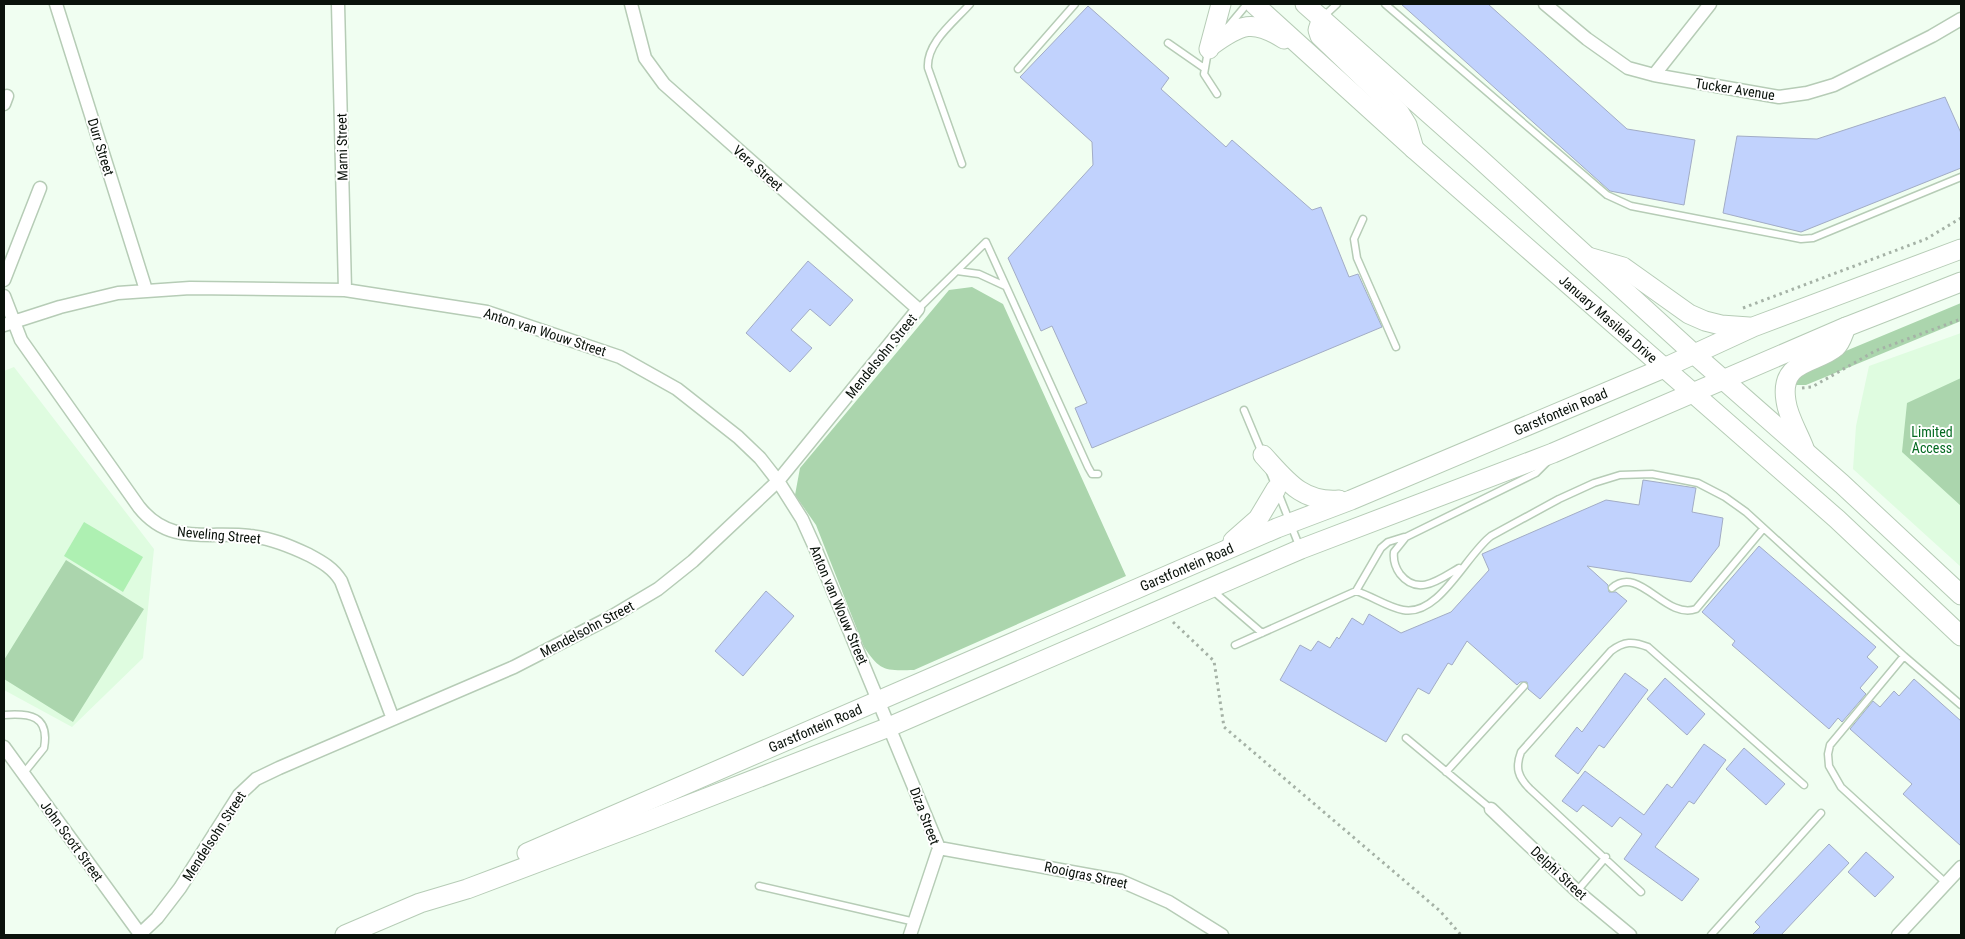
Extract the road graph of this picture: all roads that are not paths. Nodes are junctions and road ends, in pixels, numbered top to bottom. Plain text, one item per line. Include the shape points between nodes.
1 (56, 4) edge
2 (338, 4) edge
3 (631, 4) edge
4 (970, 4) edge
5 (1076, 4) edge
6 (1221, 4) edge
7 (1247, 4) edge
8 (1254, 4) edge
9 (1305, 4) edge
10 (1337, 4) edge
11 (1385, 4) edge
12 (1545, 4) edge
13 (1710, 4) edge
14 (1322, 18) junction
15 (1961, 18) edge
16 (1168, 43) dead end
17 (1211, 47) junction
18 (1324, 67) junction
19 (1204, 68) junction
20 (1018, 69) dead end
21 (1654, 75) junction
22 (1217, 94) dead end
23 (1414, 149) junction
24 (962, 164) dead end
25 (1961, 177) edge
26 (40, 188) dead end
27 (1362, 219) dead end
28 (1961, 249) edge
29 (1587, 256) junction
30 (957, 271) junction
31 (4, 280) edge
32 (1961, 282) edge
33 (1006, 287) junction
34 (146, 290) junction
35 (345, 290) junction
36 (4, 296) edge
37 (918, 309) junction
38 (9, 324) edge
39 (1753, 327) junction
40 (1846, 327) junction
41 (1396, 347) dead end
42 (1694, 354) junction
43 (1664, 368) junction
44 (1724, 381) junction
45 (1693, 394) junction
46 (1244, 410) dead end
47 (1805, 452) junction
48 (1553, 453) junction
49 (1263, 455) junction
50 (1098, 474) dead end
51 (778, 481) junction
52 (1276, 489) junction
53 (1350, 500) junction
54 (1290, 522) junction
55 (1763, 529) junction
56 (1406, 537) junction
57 (1301, 549) junction
58 (1219, 554) junction
59 (1462, 566) junction
60 (1210, 588) junction
61 (1612, 588) dead end
62 (1356, 591) junction
63 (1961, 595) edge
64 (1262, 633) junction
65 (1961, 636) edge
66 (1235, 644) dead end
67 (1904, 656) junction
68 (1524, 686) dead end
69 (878, 700) junction
70 (1961, 705) edge
71 (4, 715) edge
72 (393, 719) junction
73 (889, 727) junction
74 (1406, 738) dead end
75 (4, 747) edge
76 (1446, 772) junction
77 (23, 774) junction
78 (1804, 785) dead end
79 (1490, 809) joint
80 (1821, 813) dead end
81 (939, 848) junction
82 (1606, 857) junction
83 (1961, 867) edge
84 (1946, 883) junction
85 (759, 886) dead end
86 (1577, 891) junction
87 (1641, 892) dead end
88 (420, 904) junction
89 (915, 922) junction
90 (139, 935) edge
91 (345, 935) edge
92 (910, 935) edge
93 (1222, 935) edge
94 (1630, 935) edge
95 (1711, 935) edge
96 (1898, 935) edge

1 - 34 street, Durr Street
2 - 35 street, Marni Street
3 - 37 street, Vera Street via 645,58 664,84
4 - 24 lane via 928,57 928,68
5 - 20 lane
6 - 17 main road
7 - 17 lane
8 - 18 main road, January Masilela Drive
9 - 14 main road
10 - 14 lane
11 - 25 lane via 1607,196 1631,206 1801,239 1812,238
12 - 21 street, Tucker Avenue via 1610,57 1628,68
13 - 21 street
14 - 23 main road via 1318,30 1320,36 1400,112
14 - 29 main road
15 - 21 street, Tucker Avenue via 1834,85 1807,93 1767,96
16 - 19 lane
17 - 18 main road via 1239,27 1259,26
17 - 19 lane
18 - 23 main road, January Masilela Drive
19 - 22 lane via 1206,78
23 - 43 main road, January Masilela Drive
26 - 31 street
27 - 41 lane via 1354,239 1357,258
28 - 39 main road, Garstfontein Road
29 - 39 main road via 1623,267 1689,314 1705,321 1721,326
29 - 42 main road
30 - 33 lane via 987,277
30 - 33 lane, Mendelsohn Street via 986,242
30 - 37 lane, Mendelsohn Street
32 - 40 main road, Garstfontein Road
33 - 50 lane via 1088,467 1092,474
34 - 35 street, Anton van Wouw Street via 203,287
34 - 38 street, Anton van Wouw Street via 80,302
35 - 51 street, Anton van Wouw Street via 487,312 620,357 667,382 698,405 751,449
36 - 38 street, Neveling Street
37 - 51 street, Mendelsohn Street
38 - 72 street, Neveling Street via 76,421 139,507 154,522 182,534 240,535 272,540 319,560 336,573
39 - 42 main road, Garstfontein Road
40 - 44 main road, Garstfontein Road
40 - 47 main road via 1836,348 1796,368 1788,382 1787,405
42 - 43 main road, Garstfontein Road
42 - 44 main road
43 - 45 main road, January Masilela Drive
43 - 53 main road, Garstfontein Road
44 - 45 main road, Garstfontein Road
44 - 47 main road
45 - 48 main road, Garstfontein Road
45 - 65 main road, January Masilela Drive via 1837,519
46 - 49 lane
47 - 63 main road
48 - 56 lane via 1536,473
48 - 57 main road, Garstfontein Road
49 - 52 lane
49 - 53 main road via 1294,486 1312,498
51 - 69 street, Anton van Wouw Street via 802,519
51 - 72 street, Mendelsohn Street via 693,561 644,598 514,667
52 - 54 lane
52 - 58 main road via 1258,519
53 - 54 main road, Garstfontein Road
54 - 57 lane
54 - 58 main road, Garstfontein Road
55 - 59 lane via 1725,497 1698,483 1635,473 1594,483 1525,516 1479,545
55 - 61 lane via 1696,609 1688,612 1676,610 1634,584 1622,582
55 - 67 lane
56 - 59 lane via 1396,547 1393,558 1397,570 1408,582 1424,586 1432,584
56 - 62 lane via 1388,542 1381,548
57 - 60 main road, Garstfontein Road
58 - 69 main road, Garstfontein Road
59 - 62 lane via 1439,597 1419,609 1399,609
60 - 64 lane
60 - 73 main road, Garstfontein Road
62 - 64 lane
64 - 66 lane
67 - 70 lane
67 - 84 lane via 1830,745 1830,766 1835,780 1850,797
68 - 76 lane
69 - 73 street, Anton van Wouw Street
69 - 88 main road, Garstfontein Road via 447,888
71 - 77 lane via 30,715 37,718 43,729 46,740 43,751
72 - 90 street, Mendelsohn Street via 279,768 245,787 180,888
73 - 81 street, Diza Street
73 - 88 main road, Garstfontein Road via 633,827
74 - 76 lane
75 - 77 street, John Scott Street
76 - 79 lane
77 - 90 street, John Scott Street
78 - 82 lane via 1648,647 1631,642 1619,645 1521,752 1516,766 1524,783
79 - 86 street, Delphi Street
80 - 95 lane
81 - 89 street, Diza Street
81 - 93 street, Rooigras Street via 1121,881 1169,902
82 - 86 lane
82 - 87 lane
83 - 84 street
84 - 96 street
85 - 89 lane
86 - 94 street, Delphi Street
88 - 91 main road, Garstfontein Road
89 - 92 street, Diza Street

